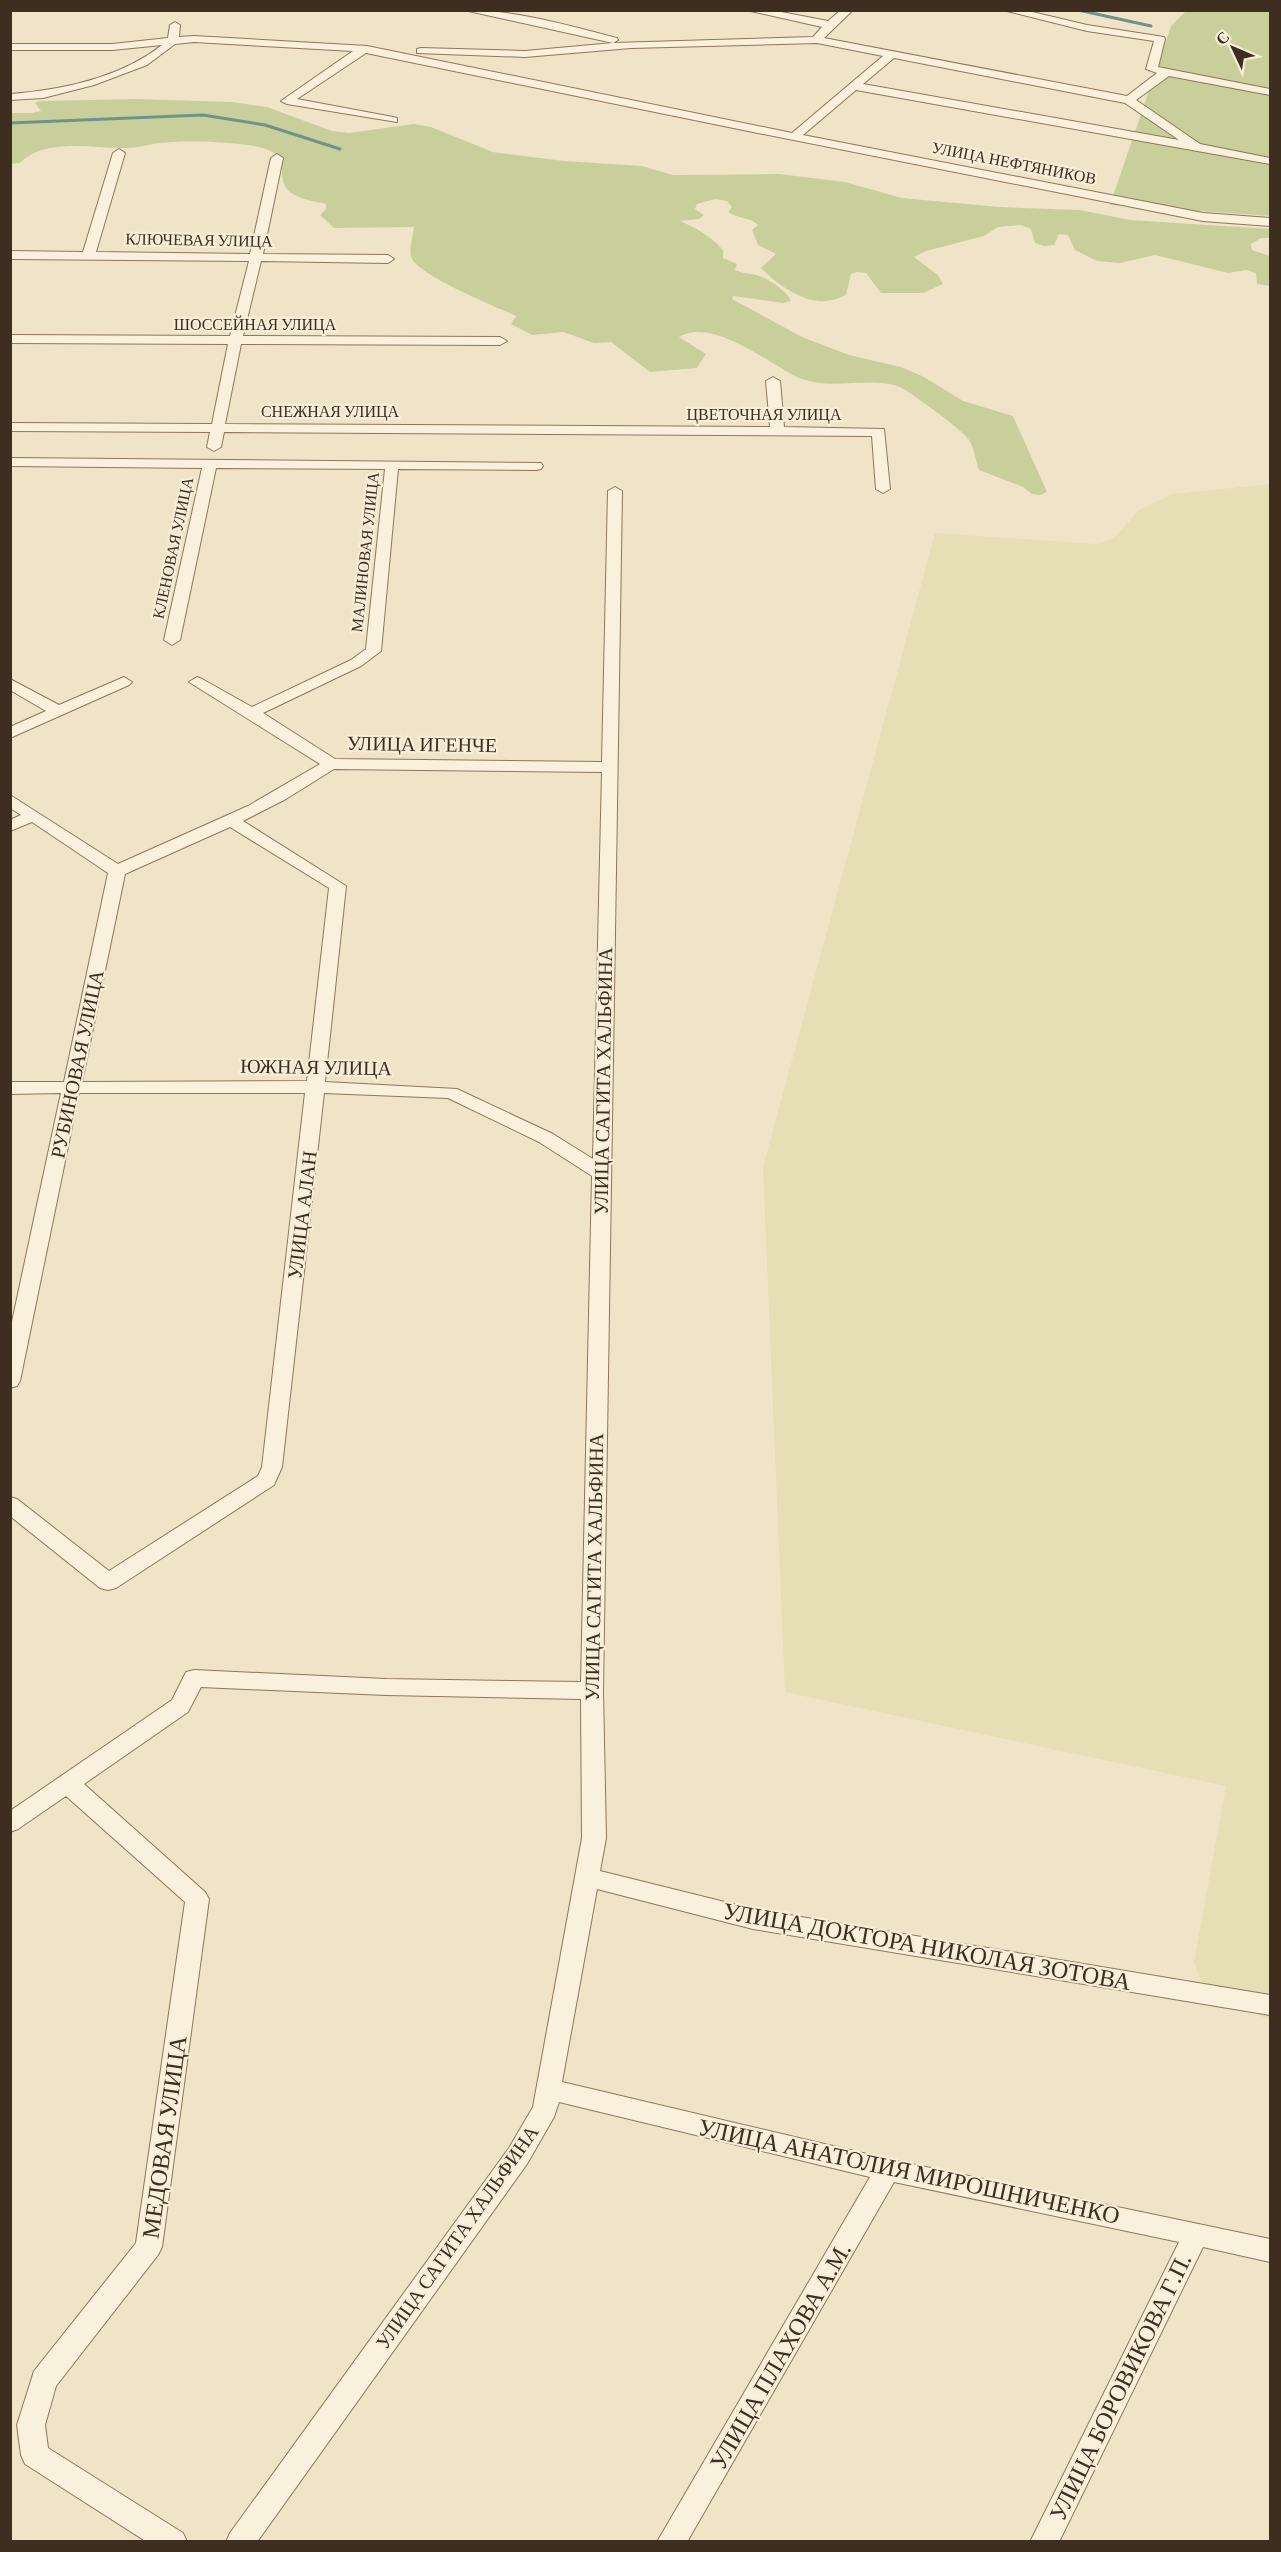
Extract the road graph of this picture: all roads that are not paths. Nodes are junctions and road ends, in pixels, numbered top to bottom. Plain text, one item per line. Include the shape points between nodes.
1 (469, 10) edge
2 (751, 10) edge
3 (848, 10) edge
4 (1008, 10) edge
5 (175, 25) dead end
6 (830, 25) junction
7 (817, 40) junction
8 (172, 41) junction
9 (631, 45) junction
10 (10, 47) edge
11 (363, 49) junction
12 (893, 53) junction
13 (1165, 73) junction
14 (854, 86) junction
15 (1270, 92) edge
16 (10, 98) edge
17 (1129, 100) junction
18 (393, 120) dead end
19 (794, 136) junction
20 (1196, 147) junction
21 (119, 153) dead end
22 (277, 158) dead end
23 (1270, 161) edge
24 (1270, 222) edge
25 (89, 254) junction
26 (10, 255) edge
27 (256, 257) junction
28 (388, 259) dead end
29 (10, 339) edge
30 (235, 340) junction
31 (500, 341) dead end
32 (773, 381) dead end
33 (220, 426) junction
34 (10, 427) edge
35 (648, 430) joint
36 (777, 431) junction
37 (214, 447) dead end
38 (10, 462) edge
39 (210, 463) junction
40 (392, 464) junction
41 (536, 466) dead end
42 (883, 489) dead end
43 (615, 491) dead end
44 (172, 640) dead end
45 (124, 682) dead end
46 (197, 682) dead end
47 (10, 683) edge
48 (59, 712) junction
49 (252, 713) junction
50 (10, 733) edge
51 (331, 764) junction
52 (609, 767) junction
53 (10, 800) edge
54 (32, 816) junction
55 (230, 820) junction
56 (10, 826) edge
57 (117, 872) junction
58 (317, 1087) junction
59 (10, 1088) edge
60 (73, 1089) junction
61 (601, 1173) junction
62 (10, 1381) edge
63 (10, 1504) edge
64 (592, 1691) junction
65 (68, 1784) junction
66 (10, 1822) edge
67 (587, 1878) junction
68 (1270, 2005) edge
69 (549, 2089) junction
70 (888, 2170) junction
71 (1197, 2233) junction
72 (1270, 2250) edge
73 (173, 2541) edge
74 (240, 2541) edge
75 (671, 2541) edge
76 (1044, 2541) edge

1 - 9 street
2 - 6 street
3 - 6 street
4 - 13 street via 1160,39 1152,69
5 - 8 street
6 - 7 street
7 - 9 street
7 - 12 street
8 - 10 street via 112,47
8 - 11 street
8 - 16 street via 142,62 104,77 44,94
9 - 11 street via 525,54
11 - 18 street via 287,101
11 - 19 street, УЛИЦА НЕФТЯНИКОВ
12 - 14 street
12 - 17 street
13 - 15 street
13 - 17 street
14 - 19 street
14 - 20 street
17 - 20 street
19 - 24 street, УЛИЦА НЕФТЯНИКОВ via 1203,217
20 - 23 street
21 - 25 street
22 - 27 street
25 - 26 street, КЛЮЧЕВАЯ УЛИЦА
25 - 27 street, КЛЮЧЕВАЯ УЛИЦА
27 - 28 street, КЛЮЧЕВАЯ УЛИЦА
27 - 30 street
29 - 30 street, ШОССЕЙНАЯ УЛИЦА
30 - 31 street, ШОССЕЙНАЯ УЛИЦА
30 - 33 street
32 - 36 street
33 - 34 street, СНЕЖНАЯ УЛИЦА
33 - 35 street, СНЕЖНАЯ УЛИЦА
33 - 37 street
35 - 36 street, ЦВЕТОЧНАЯ УЛИЦА
36 - 42 street, ЦВЕТОЧНАЯ УЛИЦА via 879,432
38 - 39 street
39 - 40 street
39 - 44 street, КЛЕНОВАЯ УЛИЦА
40 - 41 street
40 - 49 street, МАЛИНОВАЯ УЛИЦА via 373,651
43 - 52 street, УЛИЦА САГИТА ХАЛЬФИНА
45 - 48 street
46 - 49 street
47 - 48 street
48 - 50 street
49 - 51 street
51 - 52 street, УЛИЦА ИГЕНЧЕ
51 - 55 street, УЛИЦА ИГЕНЧЕ
52 - 61 street, УЛИЦА САГИТА ХАЛЬФИНА
53 - 54 street
54 - 56 street
54 - 57 street
55 - 57 street, УЛИЦА ИГЕНЧЕ
55 - 58 street, УЛИЦА АЛАН via 338,886
57 - 60 street, РУБИНОВАЯ УЛИЦА
58 - 60 street, ЮЖНАЯ УЛИЦА
58 - 61 street, ЮЖНАЯ УЛИЦА via 451,1093 546,1138
58 - 63 street, УЛИЦА АЛАН via 272,1467 267,1480 108,1582
59 - 60 street, ЮЖНАЯ УЛИЦА
60 - 62 street, РУБИНОВАЯ УЛИЦА
61 - 64 street, УЛИЦА САГИТА ХАЛЬФИНА
64 - 65 street via 194,1678 180,1706
64 - 67 street, УЛИЦА САГИТА ХАЛЬФИНА via 594,1838
65 - 66 street
65 - 73 street, МЕДОВАЯ УЛИЦА via 197,1899 149,2247 44,2380 31,2425 35,2455
67 - 68 street, УЛИЦА ДОКТОРА НИКОЛАЯ ЗОТОВА via 753,1919
67 - 69 street, УЛИЦА САГИТА ХАЛЬФИНА
69 - 70 street, УЛИЦА АНАТОЛИЯ МИРОШНИЧЕНКО
69 - 74 street, УЛИЦА САГИТА ХАЛЬФИНА via 545,2109 518,2156
70 - 71 street, УЛИЦА АНАТОЛИЯ МИРОШНИЧЕНКО
70 - 75 street, УЛИЦА ПЛАХОВА А.М.
71 - 72 street, УЛИЦА АНАТОЛИЯ МИРОШНИЧЕНКО
71 - 76 street, УЛИЦА БОРОВИКОВА Г.П.

